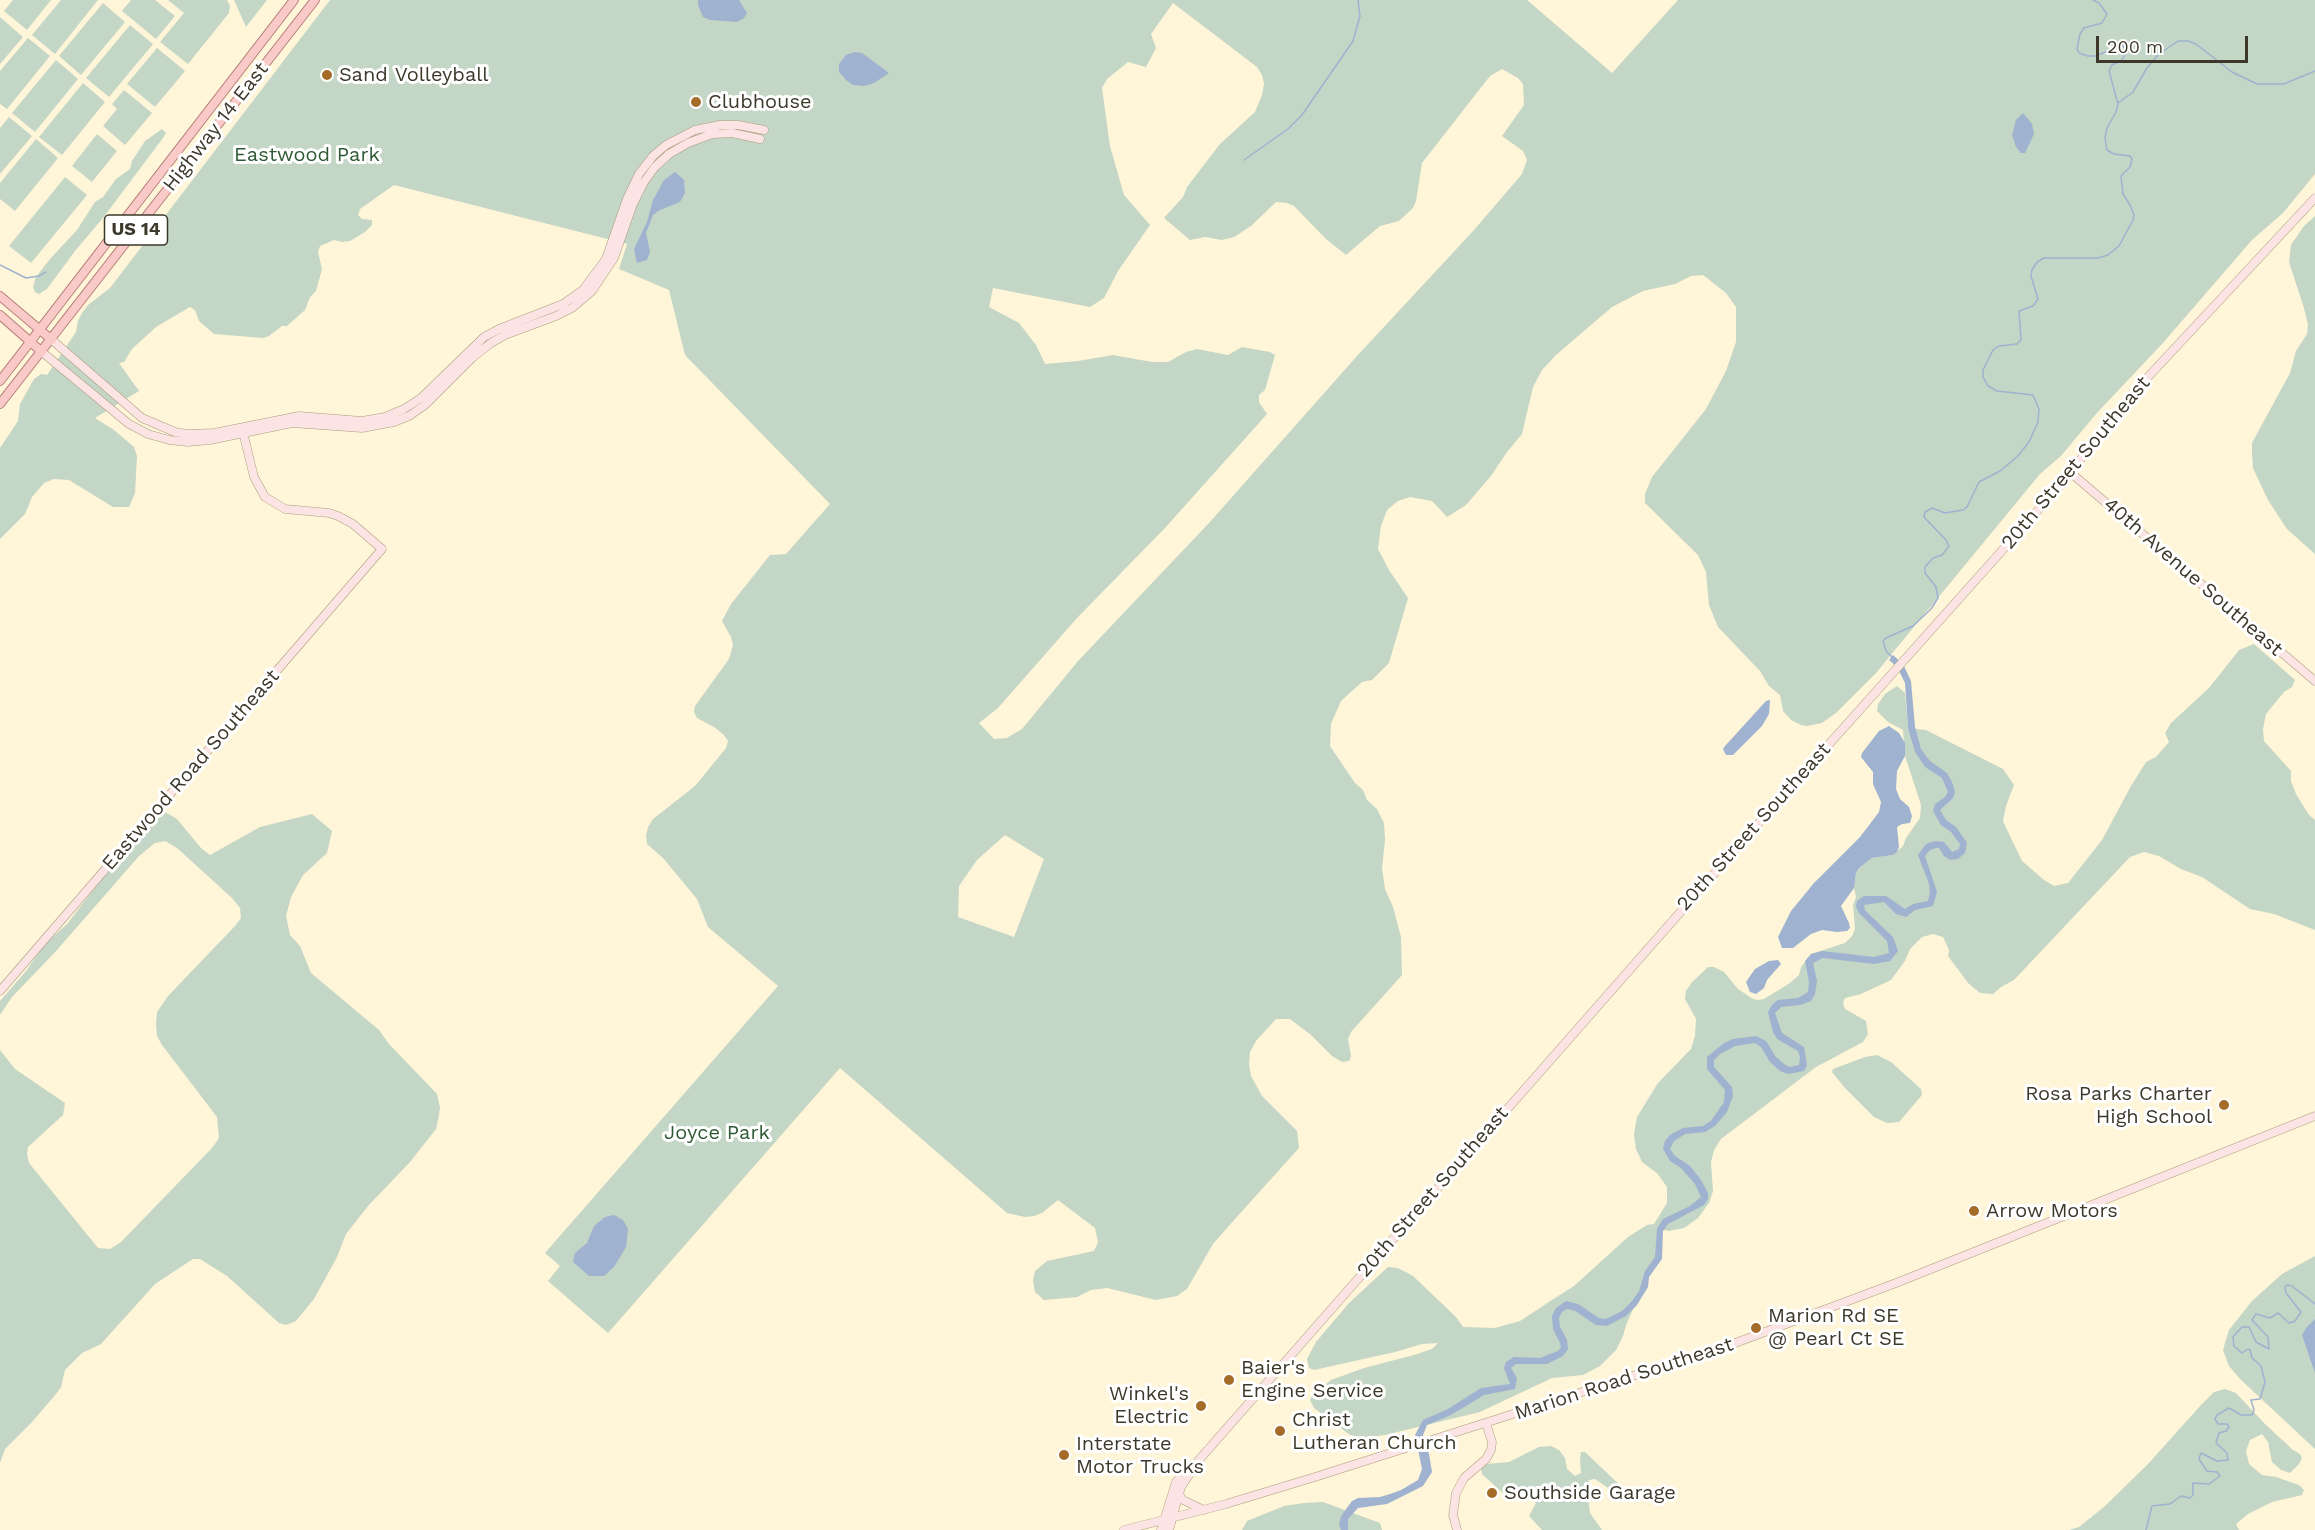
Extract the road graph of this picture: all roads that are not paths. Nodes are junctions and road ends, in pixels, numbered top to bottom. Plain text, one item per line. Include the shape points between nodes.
1 (294, 0) edge
2 (315, 0) edge
3 (764, 130) dead end
4 (760, 139) dead end
5 (2315, 198) edge
6 (0, 296) edge
7 (0, 315) edge
8 (40, 330) junction
9 (52, 340) junction
10 (30, 342) junction
11 (42, 352) junction
12 (0, 381) edge
13 (0, 404) edge
14 (243, 430) junction
15 (2071, 473) junction
16 (2315, 681) edge
17 (0, 991) edge
18 (2315, 1116) edge
19 (1486, 1423) junction
20 (1197, 1461) junction
21 (1179, 1494) junction
22 (1204, 1510) junction
23 (1173, 1518) junction
24 (1163, 1521) junction
25 (1124, 1530) edge
26 (1161, 1530) edge
27 (1169, 1530) edge
28 (1457, 1530) edge

1 - 8 main road, Highway 14 East / US 14
2 - 9 main road, Highway 14 East / US 14
3 - 14 street via 738,125 709,127 684,134 659,150 634,182 606,259 583,290 563,304 484,338 404,409 370,421 299,416
4 - 14 street via 712,134 669,154 644,182 614,258 592,291 562,313 491,343 409,416 372,428 292,423
5 - 15 street, 20th Street Southeast via 2133,393
6 - 8 main road
7 - 10 main road
8 - 9 main road
8 - 10 main road, US 14
9 - 11 main road, US 14
9 - 14 street via 156,426 187,434
10 - 11 main road
10 - 12 main road, US 14
11 - 13 main road, US 14
11 - 14 street via 117,416 148,434 188,442
14 - 17 street, Eastwood Road Southeast via 257,486 269,501 285,509 338,516 382,549
15 - 16 street, 40th Avenue Southeast
15 - 20 street, 20th Street Southeast
18 - 19 street, Marion Road Southeast via 1763,1333
19 - 22 street, Marion Road Southeast
19 - 28 street via 1491,1450 1486,1460 1464,1478 1456,1493 1453,1515
20 - 21 street, 20th Street Southeast
20 - 24 street, 20th Street Southeast via 1176,1482
21 - 22 street
21 - 23 street, 20th Street Southeast
22 - 23 street, Marion Road Southeast
23 - 24 street, Marion Road Southeast
23 - 27 street, 20th Street Southeast
24 - 25 street, Marion Road Southeast
24 - 26 street, 20th Street Southeast

